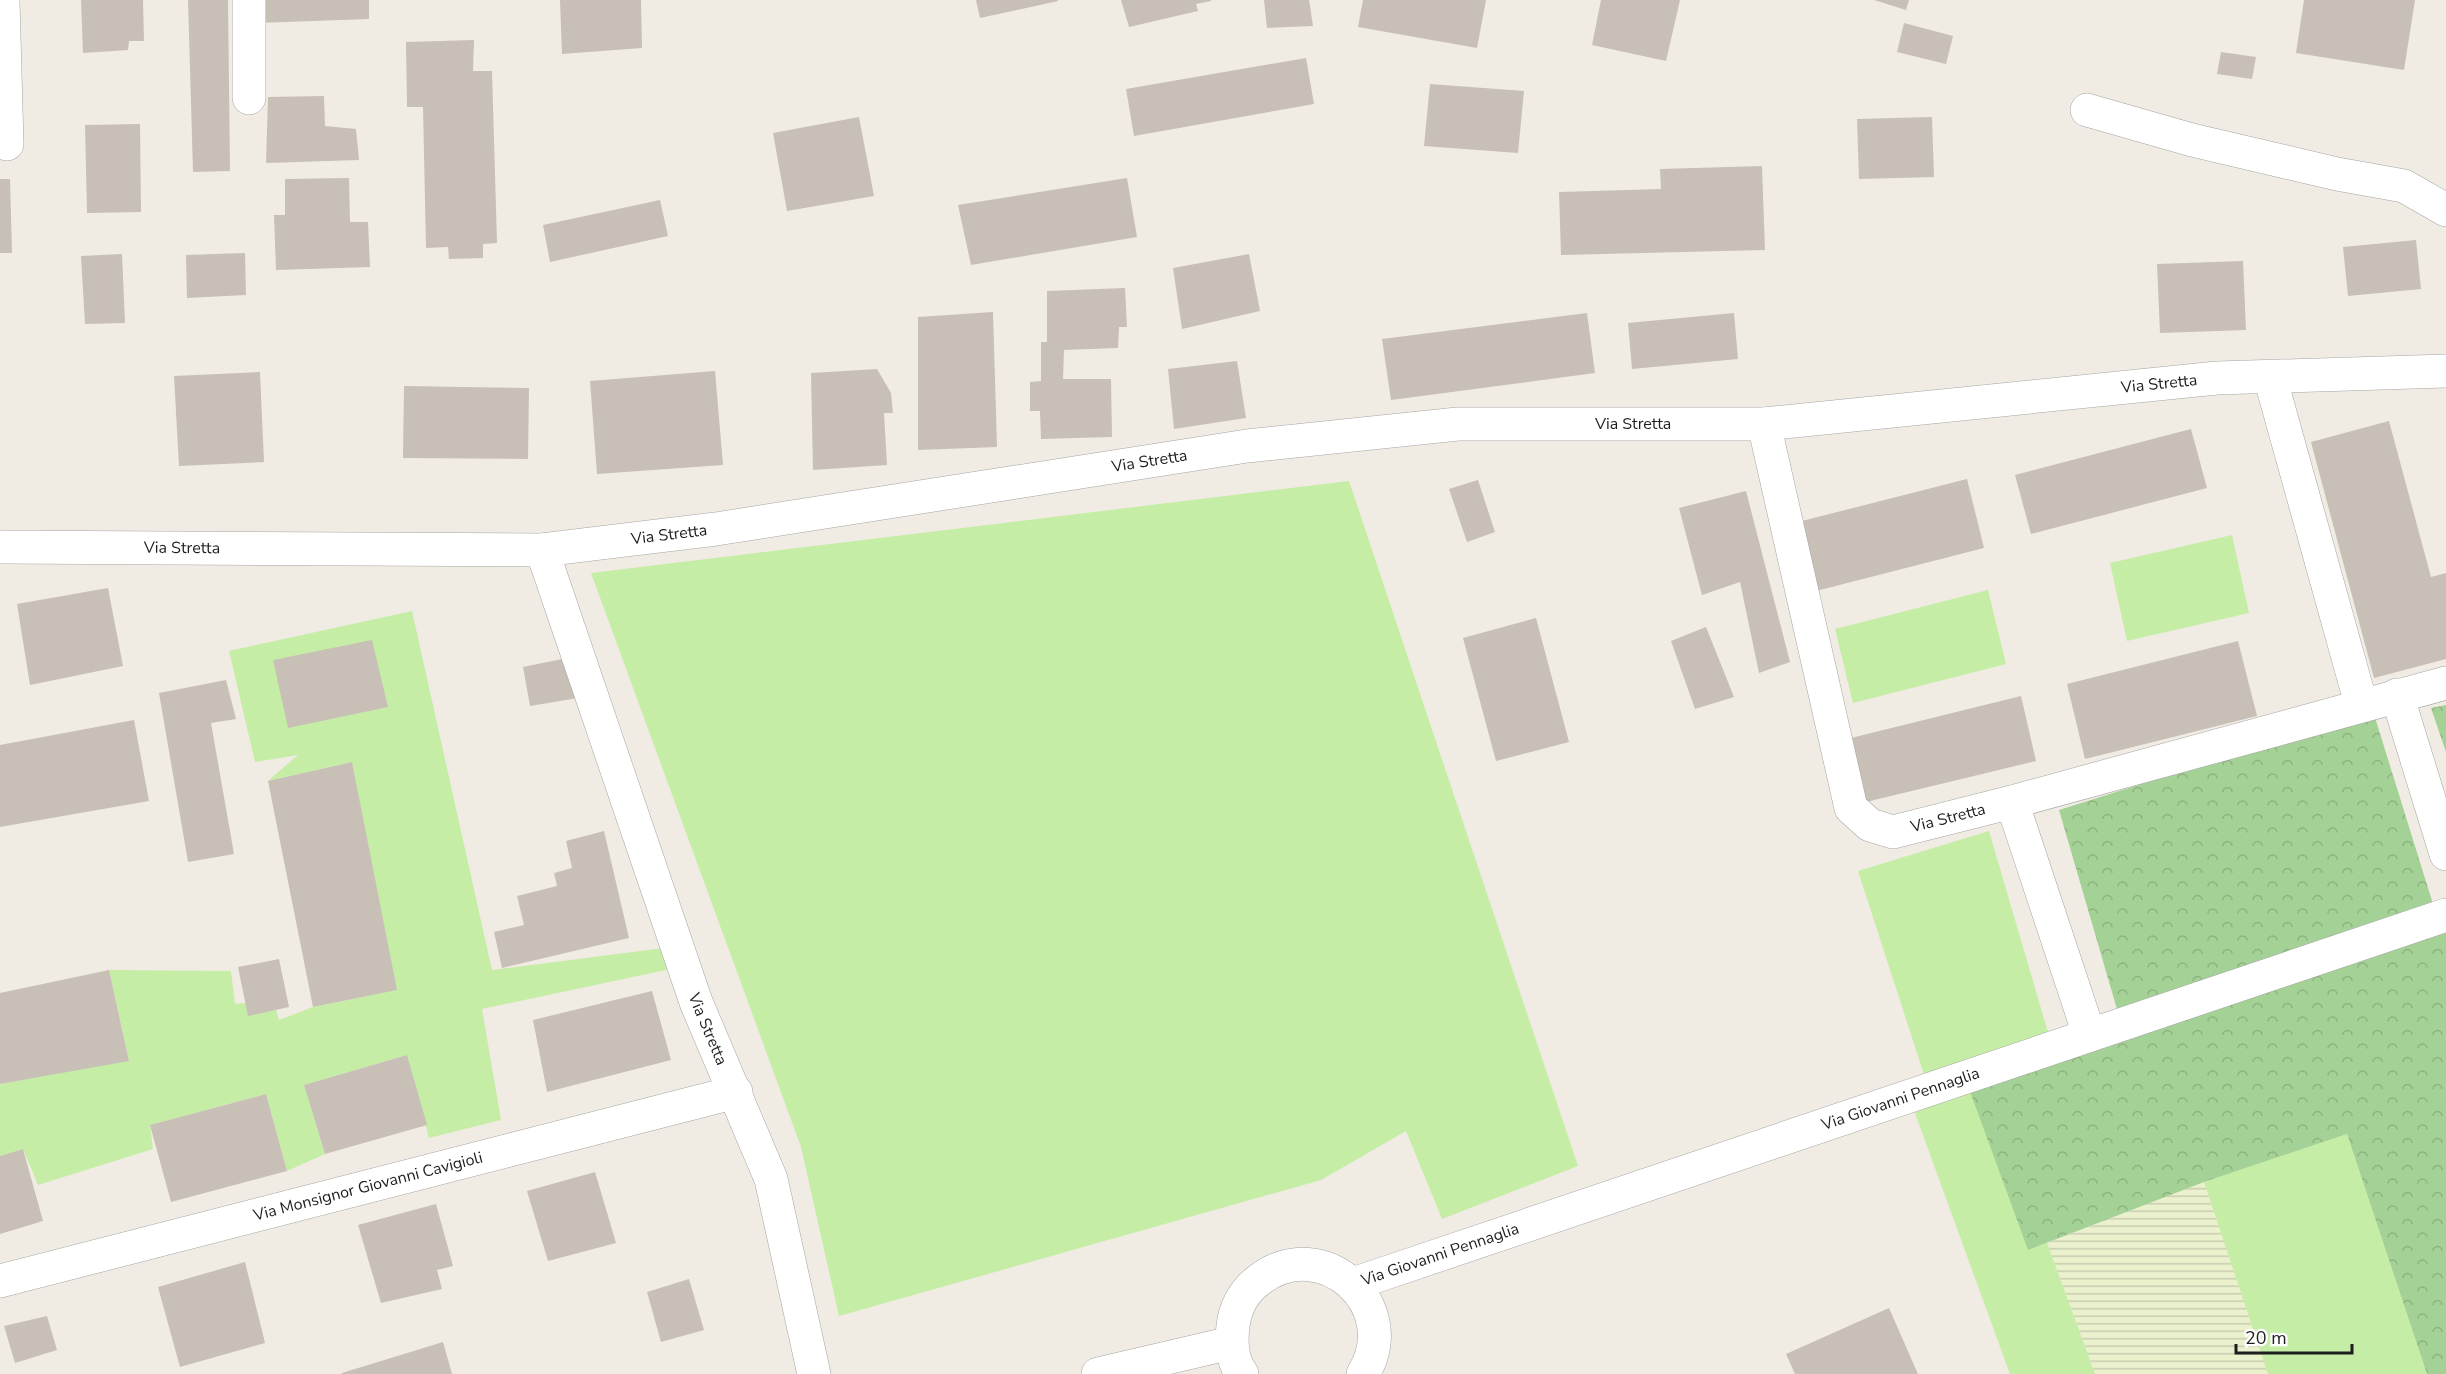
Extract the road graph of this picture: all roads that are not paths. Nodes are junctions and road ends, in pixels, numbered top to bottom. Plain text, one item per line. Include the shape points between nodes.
1 (3, 0) edge
2 (249, 0) edge
3 (249, 98) dead end
4 (2086, 110) dead end
5 (8, 144) dead end
6 (2446, 210) edge
7 (2446, 370) edge
8 (2270, 377) junction
9 (1764, 424) junction
10 (0, 547) edge
11 (542, 550) junction
12 (2446, 683) edge
13 (2397, 695) junction
14 (2361, 705) junction
15 (2012, 802) junction
16 (2446, 854) edge
17 (2446, 915) edge
18 (2089, 1034) junction
19 (736, 1092) junction
20 (0, 1281) edge
21 (1353, 1284) junction
22 (1231, 1343) junction
23 (814, 1374) edge
24 (1098, 1374) edge
25 (1242, 1374) edge
26 (1363, 1374) edge

1 - 5 street
2 - 3 street
4 - 6 street via 2192,140 2404,186
7 - 8 street, Via Stretta
8 - 9 street, Via Stretta via 2217,378
8 - 14 street
9 - 11 street, Via Stretta via 1446,425 1247,446 716,529
9 - 15 street, Via Stretta via 1851,808 1870,825 1893,832
10 - 11 street, Via Stretta
11 - 19 street, Via Stretta via 696,1002
12 - 13 street, Via Stretta
13 - 14 street, Via Stretta
13 - 16 street
14 - 15 street, Via Stretta
15 - 18 street
17 - 18 street, Via Giovanni Pennaglia
18 - 21 street, Via Giovanni Pennaglia
19 - 20 street, Via Monsignor Giovanni Cavigioli
19 - 23 street, Via Stretta via 771,1179
21 - 22 street via 1328,1268 1300,1264 1271,1270 1248,1288 1234,1314
21 - 26 street via 1369,1306 1375,1334 1371,1361
22 - 24 street
22 - 25 street

